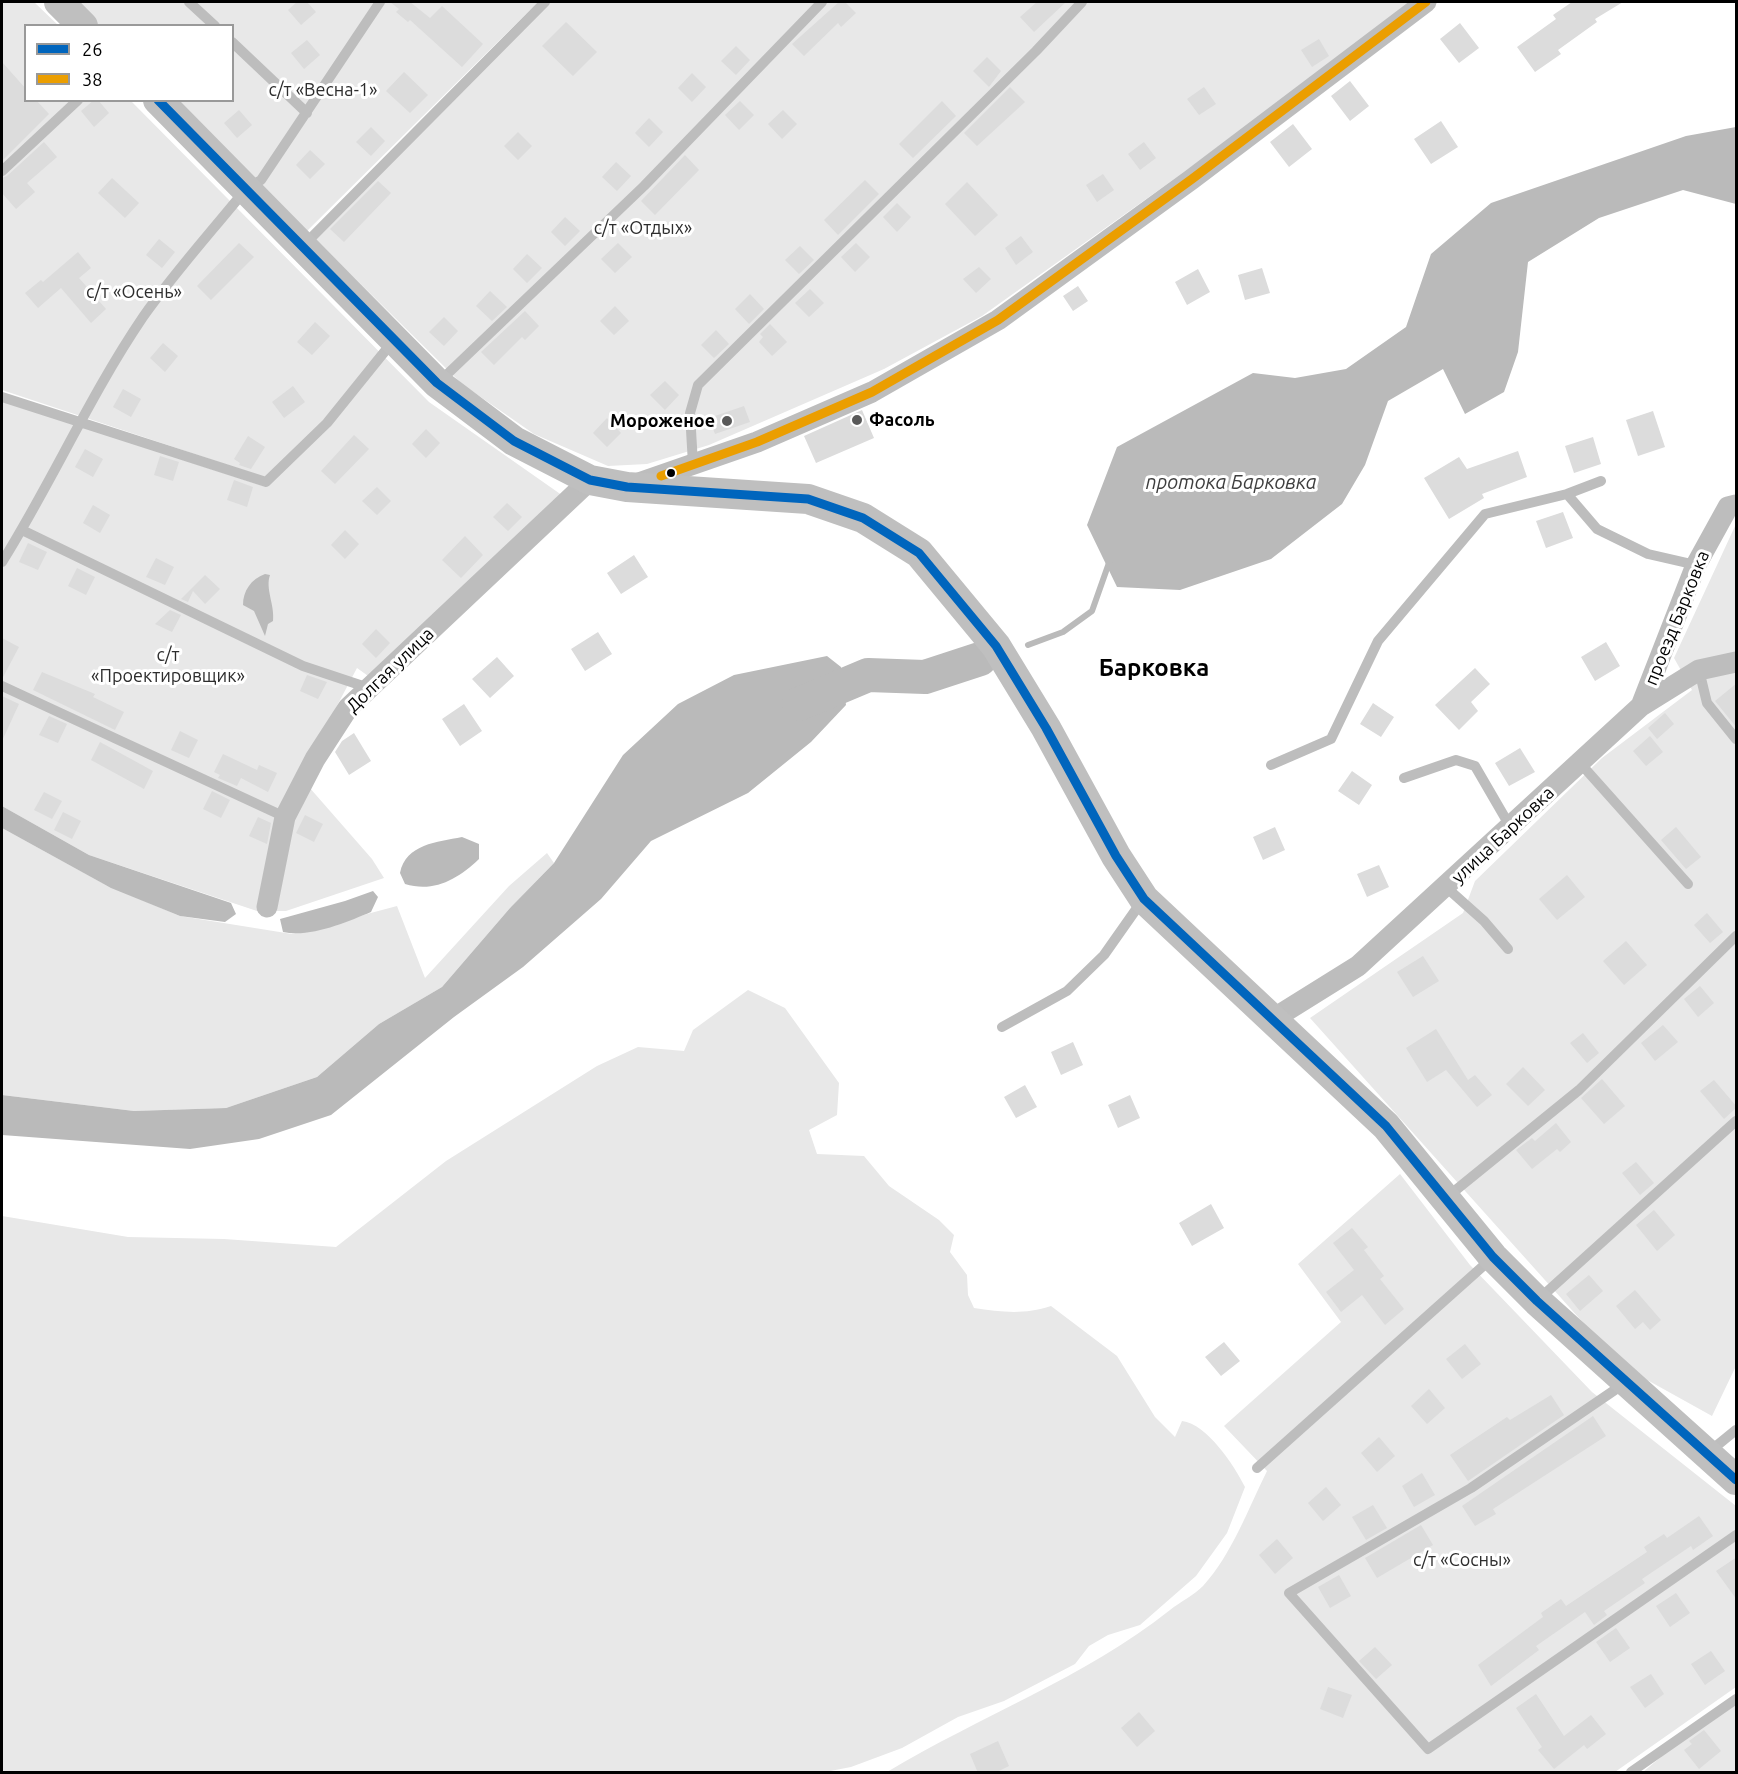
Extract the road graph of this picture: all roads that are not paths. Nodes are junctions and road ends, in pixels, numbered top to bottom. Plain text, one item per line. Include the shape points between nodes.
1 (59, 2) edge
2 (189, 2) edge
3 (380, 2) edge
4 (545, 2) edge
5 (822, 2) edge
6 (1082, 2) edge
7 (1426, 2) edge
8 (81, 24) edge
9 (213, 24) edge
10 (234, 44) edge
11 (76, 102) edge
12 (160, 102) edge
13 (307, 113) junction
14 (2, 171) edge
15 (246, 189) junction
16 (303, 246) junction
17 (394, 340) junction
18 (437, 383) junction
19 (2, 397) edge
20 (79, 422) junction
21 (693, 464) junction
22 (590, 480) junction
23 (1601, 481) dead end
24 (627, 488) junction
25 (1567, 494) junction
26 (1737, 505) edge
27 (22, 530) junction
28 (2, 562) edge
29 (1696, 566) junction
30 (1737, 662) edge
31 (1699, 670) junction
32 (2, 686) edge
33 (369, 688) junction
34 (1641, 706) junction
35 (1737, 739) edge
36 (1580, 763) junction
37 (1271, 765) dead end
38 (1404, 778) dead end
39 (285, 816) junction
40 (1511, 828) junction
41 (1688, 884) dead end
42 (1447, 888) junction
43 (1144, 899) junction
44 (267, 907) dead end
45 (1737, 936) edge
46 (1508, 949) dead end
47 (1273, 1019) junction
48 (1002, 1027) dead end
49 (1737, 1121) edge
50 (1446, 1198) junction
51 (1493, 1257) junction
52 (1537, 1302) junction
53 (1626, 1383) junction
54 (1737, 1430) edge
55 (1257, 1468) dead end
56 (1726, 1469) edge
57 (1737, 1535) edge
58 (1737, 1699) edge
59 (1631, 1773) edge

1 - 8 main road
2 - 9 lane
3 - 13 lane
4 - 16 lane
5 - 18 lane via 645,186
6 - 21 lane via 698,386 690,413
7 - 21 street via 998,320 872,392 757,442
10 - 13 lane
11 - 14 lane
12 - 15 main road
13 - 15 lane via 261,180
15 - 16 main road
15 - 20 lane via 144,316
16 - 17 main road
17 - 18 main road
17 - 20 lane via 327,423 266,482
18 - 22 main road via 514,441
19 - 20 lane
20 - 27 lane
21 - 24 street
22 - 24 main road
22 - 33 street, Долгая улица
23 - 25 lane
24 - 43 main road via 808,499 863,518 919,553 996,646
25 - 29 lane via 1597,529 1648,554
25 - 37 lane via 1485,513 1378,641 1331,739
26 - 29 street, проезд Барковка via 1728,507
27 - 28 lane
27 - 33 lane via 303,666
29 - 34 street, проезд Барковка
30 - 31 street, улица Барковка
31 - 34 street, улица Барковка
31 - 35 lane via 1707,703
32 - 39 lane
33 - 39 street, Долгая улица via 348,708
34 - 36 street, улица Барковка
36 - 40 street, улица Барковка
36 - 41 lane
38 - 40 lane via 1456,759 1475,766
39 - 44 street, Долгая улица
40 - 42 street, улица Барковка
42 - 46 lane
42 - 47 street, улица Барковка via 1358,966
43 - 47 main road
43 - 48 lane via 1104,955 1067,991
45 - 50 lane via 1579,1090
47 - 50 main road via 1386,1126
49 - 52 lane
50 - 51 main road
51 - 52 main road
51 - 55 lane
52 - 53 main road
53 - 56 main road
53 - 57 lane via 1471,1488 1289,1593 1428,1749
54 - 56 lane
58 - 59 lane

